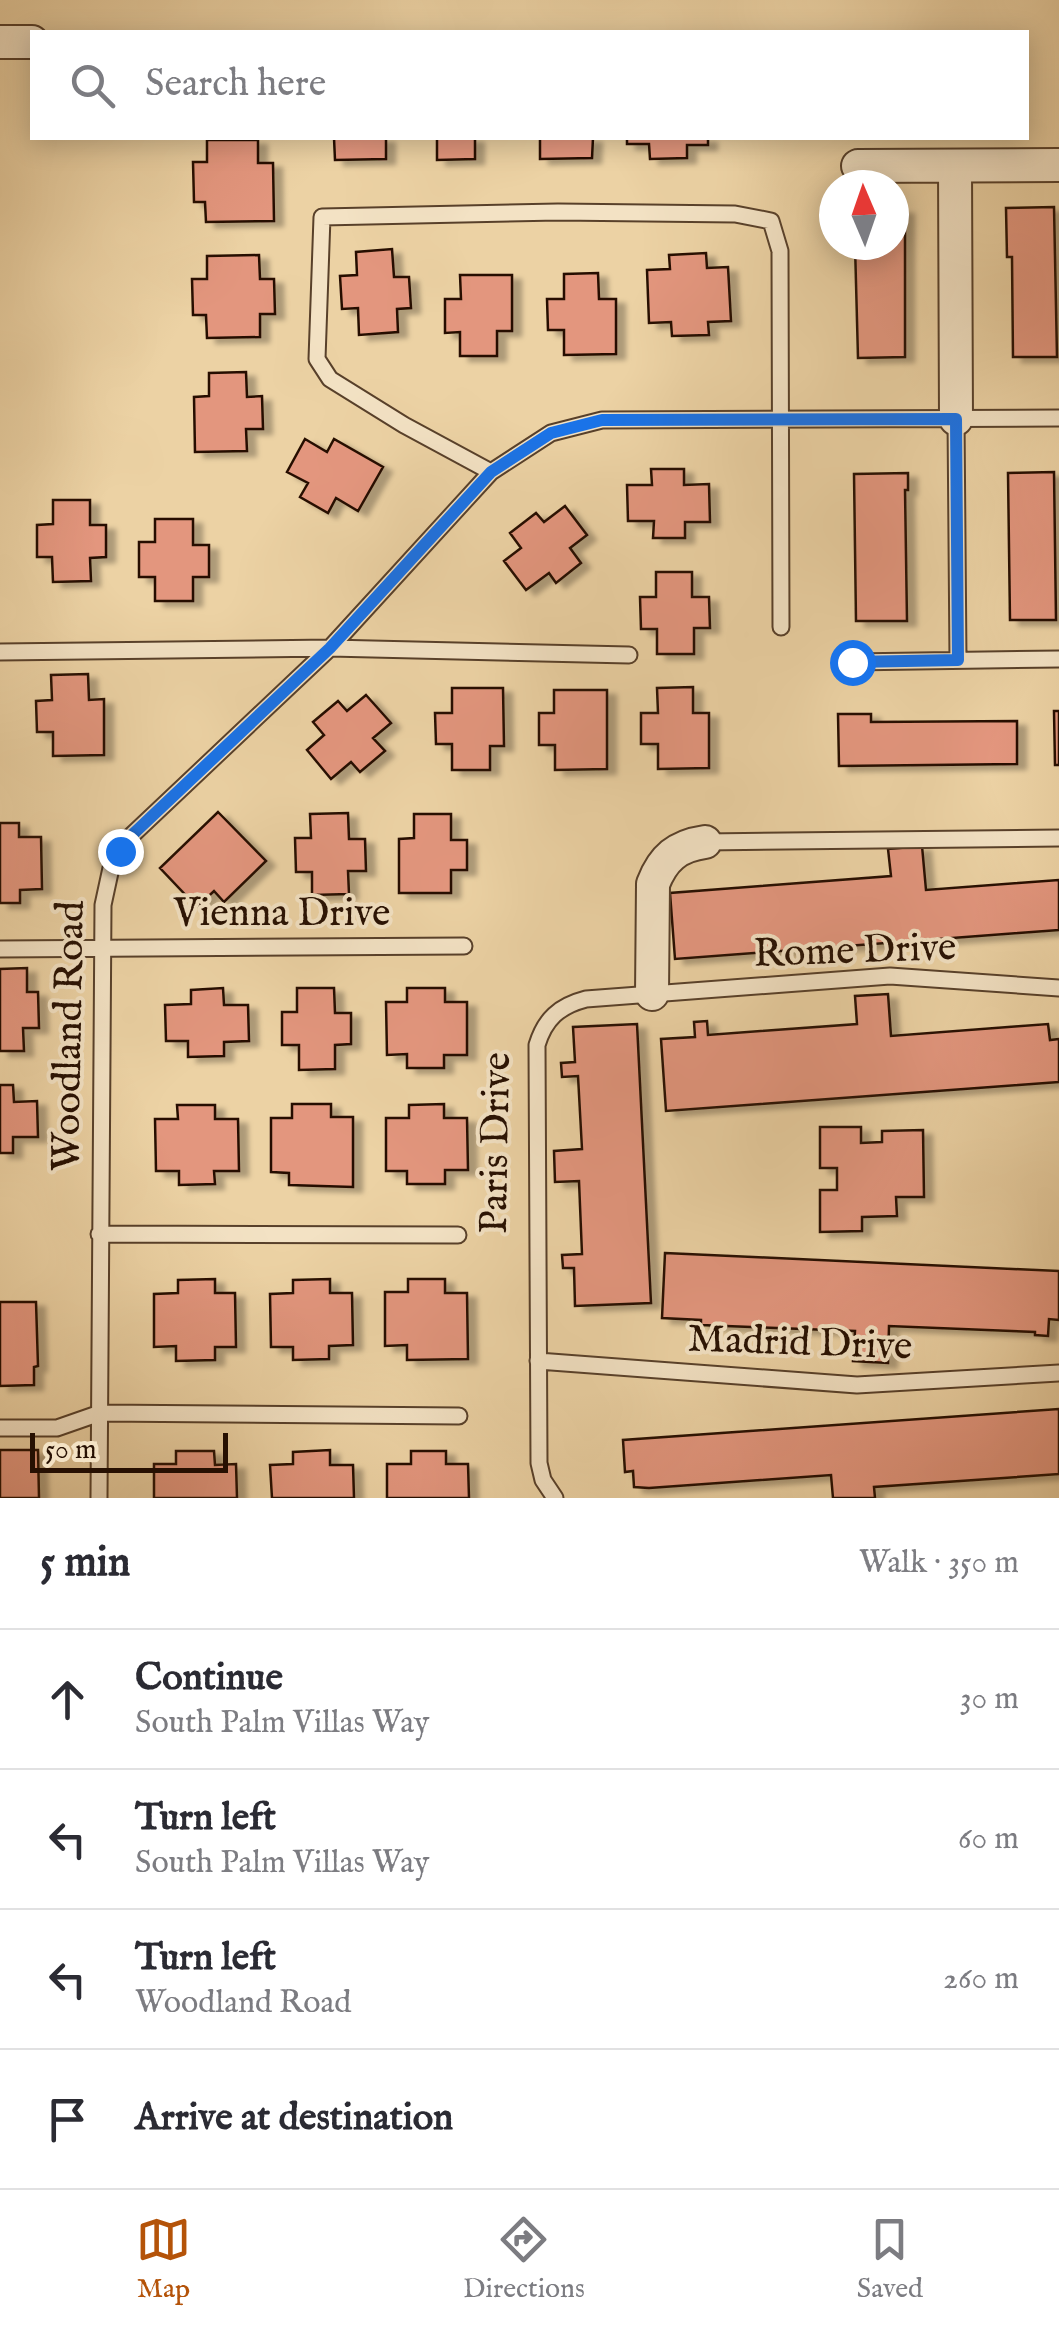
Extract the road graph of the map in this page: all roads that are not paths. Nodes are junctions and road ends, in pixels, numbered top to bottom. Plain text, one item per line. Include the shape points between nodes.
1 (0, 42) edge
2 (30, 42) edge
3 (1059, 165) edge
4 (858, 166) dead end
5 (955, 167) junction
6 (1059, 418) edge
7 (956, 419) junction
8 (781, 420) junction
9 (491, 472) junction
10 (781, 628) dead end
11 (330, 648) junction
12 (0, 652) edge
13 (629, 655) dead end
14 (958, 660) junction
15 (1059, 660) edge
16 (852, 662) dead end
17 (1059, 838) edge
18 (705, 842) joint
19 (464, 946) dead end
20 (102, 948) junction
21 (0, 949) edge
22 (1059, 988) edge
23 (652, 994) junction
24 (99, 1234) junction
25 (458, 1235) dead end
26 (538, 1361) junction
27 (1059, 1373) edge
28 (100, 1414) junction
29 (459, 1416) dead end
30 (0, 1428) edge
31 (99, 1498) edge
32 (555, 1498) edge

1 - 2 street
3 - 5 street
4 - 5 street
5 - 7 street
6 - 7 lane, Woodland Road
7 - 8 lane, Woodland Road
7 - 14 lane
8 - 9 lane, Woodland Road via 602,420 551,433
8 - 9 lane via 780,251 771,220 558,212 322,217 317,359 330,379
8 - 10 lane
9 - 11 lane, Woodland Road
11 - 12 lane
11 - 13 lane
11 - 20 lane, Woodland Road via 131,836 106,885
14 - 15 lane
14 - 16 lane
17 - 18 lane
18 - 23 street via 672,854 652,884
19 - 20 lane, Vienna Drive
20 - 21 lane
20 - 24 lane, Woodland Road
22 - 23 lane, Rome Drive via 890,976
23 - 26 lane, Paris Drive via 568,1004 542,1028
24 - 25 lane
24 - 28 lane, Woodland Road
26 - 27 lane, Madrid Drive via 857,1385
26 - 32 lane, Paris Drive via 539,1463
28 - 29 lane
28 - 30 lane via 58,1428
28 - 31 lane, Woodland Road

